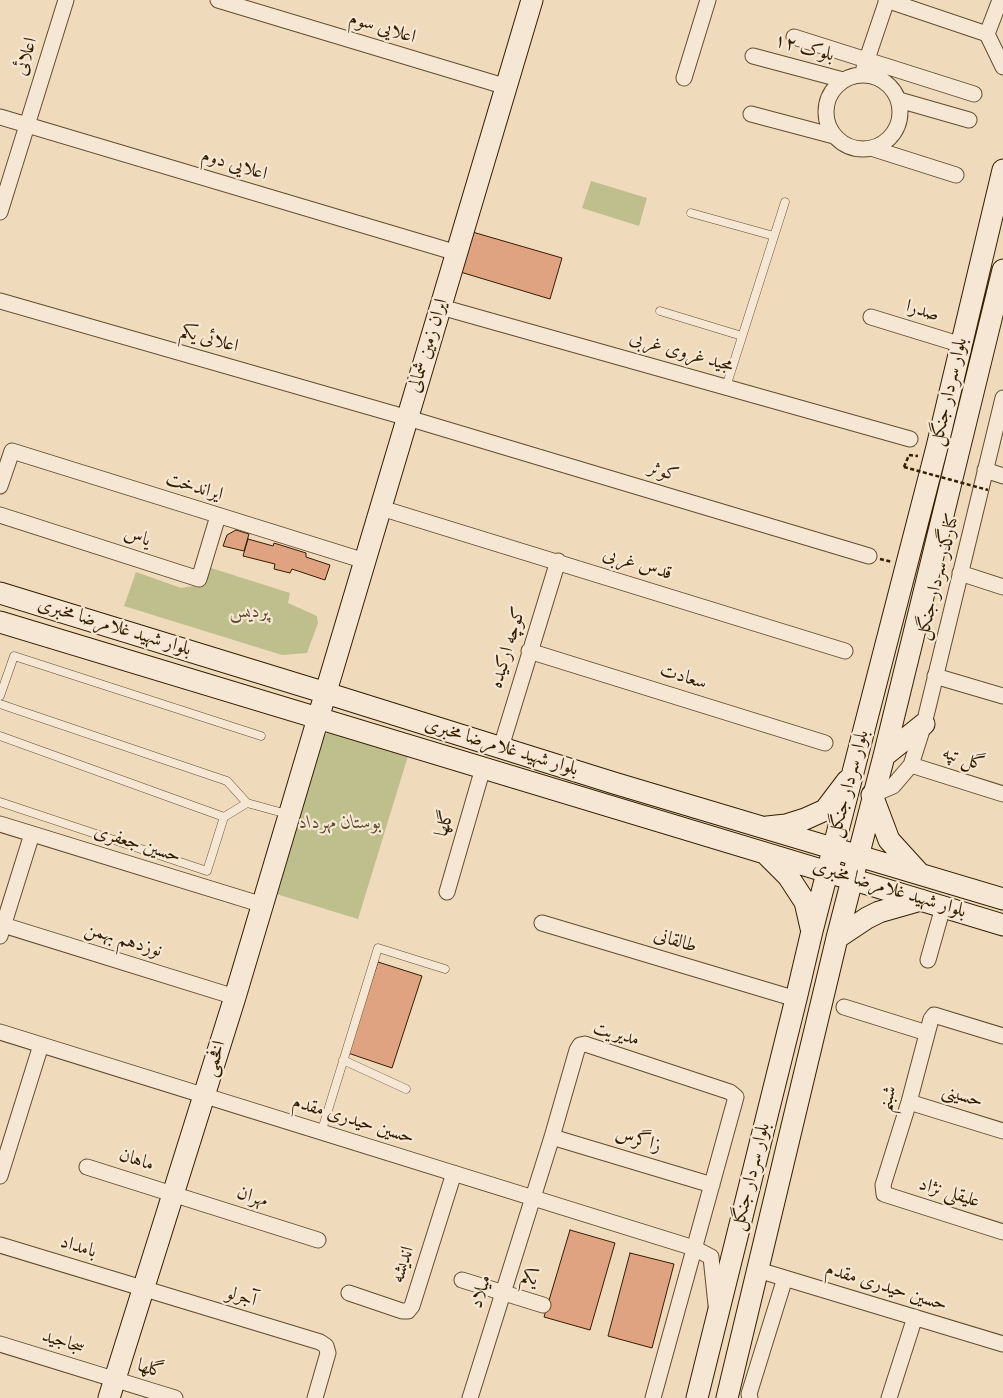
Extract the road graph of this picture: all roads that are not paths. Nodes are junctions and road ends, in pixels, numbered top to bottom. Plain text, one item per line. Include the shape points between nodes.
1 (66, 0) edge
2 (218, 0) edge
3 (532, 0) edge
4 (708, 0) edge
5 (886, 0) edge
6 (1000, 0) edge
7 (987, 34) junction
8 (794, 37) dead end
9 (753, 56) dead end
10 (864, 67) junction
11 (1003, 67) edge
12 (684, 78) dead end
13 (843, 80) junction
14 (507, 87) junction
15 (974, 94) dead end
16 (899, 100) junction
17 (751, 114) dead end
18 (0, 117) edge
19 (969, 120) dead end
20 (27, 125) junction
21 (834, 136) junction
22 (871, 148) junction
23 (1003, 170) edge
24 (956, 175) dead end
25 (785, 202) dead end
26 (0, 212) edge
27 (691, 213) dead end
28 (774, 236) junction
29 (457, 253) junction
30 (1003, 270) edge
31 (0, 301) edge
32 (441, 307) junction
33 (660, 311) dead end
34 (871, 317) dead end
35 (742, 336) junction
36 (962, 345) junction
37 (726, 387) junction
38 (1002, 404) edge
39 (408, 418) junction
40 (910, 439) dead end
41 (985, 470) junction
42 (1003, 476) edge
43 (0, 486) edge
44 (381, 508) junction
45 (0, 515) edge
46 (218, 516) junction
47 (869, 556) road end
48 (365, 561) junction
49 (558, 562) junction
50 (960, 573) junction
51 (1003, 587) edge
52 (0, 593) edge
53 (0, 622) edge
54 (529, 651) junction
55 (845, 652) dead end
56 (935, 676) junction
57 (326, 692) junction
58 (0, 696) edge
59 (1003, 696) edge
60 (0, 704) edge
61 (318, 718) junction
62 (924, 724) junction
63 (0, 736) edge
64 (261, 736) dead end
65 (825, 743) dead end
66 (501, 748) junction
67 (884, 756) junction
68 (911, 765) junction
69 (483, 768) junction
70 (853, 773) junction
71 (1003, 794) edge
72 (872, 795) junction
73 (0, 802) edge
74 (247, 803) junction
75 (289, 815) junction
76 (224, 817) junction
77 (0, 824) edge
78 (760, 827) junction
79 (32, 834) junction
80 (833, 848) junction
81 (765, 853) junction
82 (858, 856) junction
83 (827, 872) junction
84 (919, 873) junction
85 (852, 879) junction
86 (447, 892) dead end
87 (1003, 899) edge
88 (921, 900) junction
89 (262, 905) junction
90 (943, 907) junction
91 (542, 924) dead end
92 (1003, 925) edge
93 (1, 928) edge
94 (812, 931) junction
95 (836, 938) junction
96 (928, 960) dead end
97 (445, 969) dead end
98 (235, 997) junction
99 (796, 999) junction
100 (844, 1008) dead end
101 (0, 1032) edge
102 (927, 1033) junction
103 (1003, 1036) edge
104 (41, 1044) junction
105 (343, 1060) junction
106 (406, 1089) dead end
107 (205, 1095) junction
108 (909, 1102) junction
109 (1003, 1131) edge
110 (321, 1133) junction
111 (552, 1137) junction
112 (5, 1146) edge
113 (87, 1167) dead end
114 (454, 1173) junction
115 (0, 1176) edge
116 (712, 1184) junction
117 (173, 1194) junction
118 (884, 1194) joint
119 (532, 1197) junction
120 (1003, 1232) edge
121 (318, 1240) dead end
122 (0, 1245) edge
123 (694, 1248) junction
124 (758, 1270) junction
125 (785, 1278) junction
126 (462, 1280) dead end
127 (143, 1289) junction
128 (503, 1292) junction
129 (350, 1293) dead end
130 (543, 1305) dead end
131 (718, 1316) junction
132 (915, 1317) junction
133 (0, 1344) edge
134 (1003, 1344) edge
135 (112, 1389) edge
136 (175, 1398) edge
137 (315, 1398) edge
138 (470, 1398) edge
139 (654, 1398) edge
140 (697, 1398) edge
141 (727, 1398) edge
142 (750, 1398) edge
143 (890, 1398) edge

1 - 20 street, اعلائی
2 - 14 street, اعلایی سوم
3 - 14 main road, ایران زمین شمالی
4 - 12 street
5 - 7 street
5 - 10 street
6 - 7 street
7 - 11 street
8 - 10 street
9 - 13 street, بلوک ۱۲
10 - 13 street
10 - 15 street
10 - 16 street via 885,81
13 - 21 street via 834,88 826,112
14 - 29 main road, ایران زمین شمالی
16 - 19 street
16 - 22 street via 898,125 883,144
17 - 21 street
18 - 20 street, اعلایی دوم
20 - 26 street, اعلائی
20 - 29 street, اعلایی دوم
21 - 22 street via 851,147
22 - 24 street
23 - 36 main road, بلوار سردار جنگل
25 - 28 lane
27 - 28 lane
28 - 35 lane
29 - 32 main road, ایران زمین شمالی
30 - 67 main road, بلوار سردار جنگل
31 - 39 street, اعلائی یکم
32 - 37 street, مجید غروی غربی
32 - 39 main road, ایران زمین شمالی
33 - 35 lane
34 - 36 street, صدرا
35 - 37 lane
36 - 70 main road, بلوار سردار جنگل
37 - 40 street, مجید غروی غربی
38 - 41 street, کنارگذر سردار جنگل
39 - 44 main road, ایران زمین شمالی
39 - 47 street, کوثر
41 - 42 street
41 - 50 street, کنارگذر سردار جنگل
43 - 46 street, ایراندخت via 12,451
44 - 48 main road, ایران زمین شمالی
44 - 49 street, قدس غربی
45 - 46 street, یاس via 199,579
46 - 48 street, ایراندخت
48 - 57 main road, ایران زمین شمالی
49 - 54 street, کوچه ارکیده
49 - 55 street, قدس غربی
50 - 51 street
50 - 56 street, کنارگذر سردار جنگل
52 - 57 main road, بلوار شهید غلامرضا مخبری
53 - 61 main road, بلوار شهید غلامرضا مخبری
54 - 65 street, سعادت
54 - 66 street, کوچه ارکیده
56 - 59 street
56 - 62 street, کنارگذر سردار جنگل
57 - 61 main road, ایران زمین شمالی
57 - 66 main road, بلوار شهید غلامرضا مخبری
58 - 64 lane via 14,656
60 - 74 lane via 227,782
61 - 69 main road, بلوار شهید غلامرضا مخبری
61 - 75 main road, افخمی
62 - 67 main road
62 - 68 street, کنارگذر سردار جنگل
63 - 76 lane
66 - 78 main road, بلوار شهید غلامرضا مخبری
67 - 72 main road, بلوار سردار جنگل
68 - 71 street, گل تپه
68 - 72 street via 893,786
69 - 81 main road, بلوار شهید غلامرضا مخبری
69 - 86 street, گلها
70 - 78 main road via 825,810 786,825
70 - 80 main road, بلوار سردار جنگل
72 - 82 main road, بلوار سردار جنگل
72 - 84 main road via 889,840
73 - 76 lane via 207,871
74 - 75 lane
74 - 76 lane
75 - 89 main road, افخمی
77 - 79 street, حسین جعفری
78 - 80 main road, بلوار شهید غلامرضا مخبری
79 - 89 street, حسین جعفری
79 - 93 street
80 - 82 main road, بلوار شهید غلامرضا مخبری
80 - 83 main road, بلوار سردار جنگل
81 - 83 main road, بلوار شهید غلامرضا مخبری
81 - 94 main road via 788,876 805,902
82 - 84 main road, بلوار شهید غلامرضا مخبری
82 - 85 main road, بلوار سردار جنگل
83 - 85 main road, بلوار شهید غلامرضا مخبری
83 - 94 main road, بلوار سردار جنگل
84 - 87 main road, بلوار شهید غلامرضا مخبری
85 - 88 main road, بلوار شهید غلامرضا مخبری
85 - 95 main road, بلوار سردار جنگل
88 - 90 main road, بلوار شهید غلامرضا مخبری
88 - 95 main road via 879,912
89 - 98 main road, افخمی
90 - 92 main road, بلوار شهید غلامرضا مخبری
90 - 96 street
91 - 99 street, طالقانی
93 - 98 street, نوزدهم بهمن
94 - 99 main road, بلوار سردار جنگل
95 - 124 main road, بلوار سردار جنگل
97 - 105 lane via 378,948
98 - 107 main road, افخمی
99 - 131 main road, بلوار سردار جنگل
100 - 102 street
101 - 104 street, حسین حیدری مقدم
102 - 103 street, شبنم via 934,1015
102 - 108 street, شبنم
104 - 107 street, حسین حیدری مقدم
104 - 112 street
105 - 106 lane
105 - 110 lane
107 - 110 street, حسین حیدری مقدم
107 - 117 main road, افخمی
108 - 109 street, حسینی
108 - 118 street, شبنم via 883,1185
110 - 114 street, حسین حیدری مقدم
111 - 116 street, زاگرس
111 - 116 street, مدیریت via 577,1050 580,1044 585,1044 730,1092 736,1097
111 - 119 street, مدیریت
112 - 115 street
113 - 117 street, ماهان
114 - 119 street, حسین حیدری مقدم
114 - 129 street, اندیشه via 412,1306 402,1310
116 - 123 street
117 - 121 street, مهران
117 - 127 main road, افخمی
118 - 120 street, علیقلی نژاد
119 - 123 street, حسین حیدری مقدم
119 - 128 street, میلاد
122 - 127 street, بامداد
123 - 131 street via 711,1257
123 - 139 street
124 - 125 street, حسین حیدری مقدم
124 - 141 main road, بلوار سردار جنگل
125 - 132 street, حسین حیدری مقدم
125 - 142 street
126 - 128 street, یکم
127 - 135 main road, افخمی
127 - 137 street, آجرلو via 320,1342 328,1353
128 - 130 street, یکم
128 - 138 street, میلاد
131 - 140 main road, بلوار سردار جنگل
132 - 134 street, حسین حیدری مقدم
132 - 143 street
133 - 135 street, سجاجید
135 - 136 street, گلها

